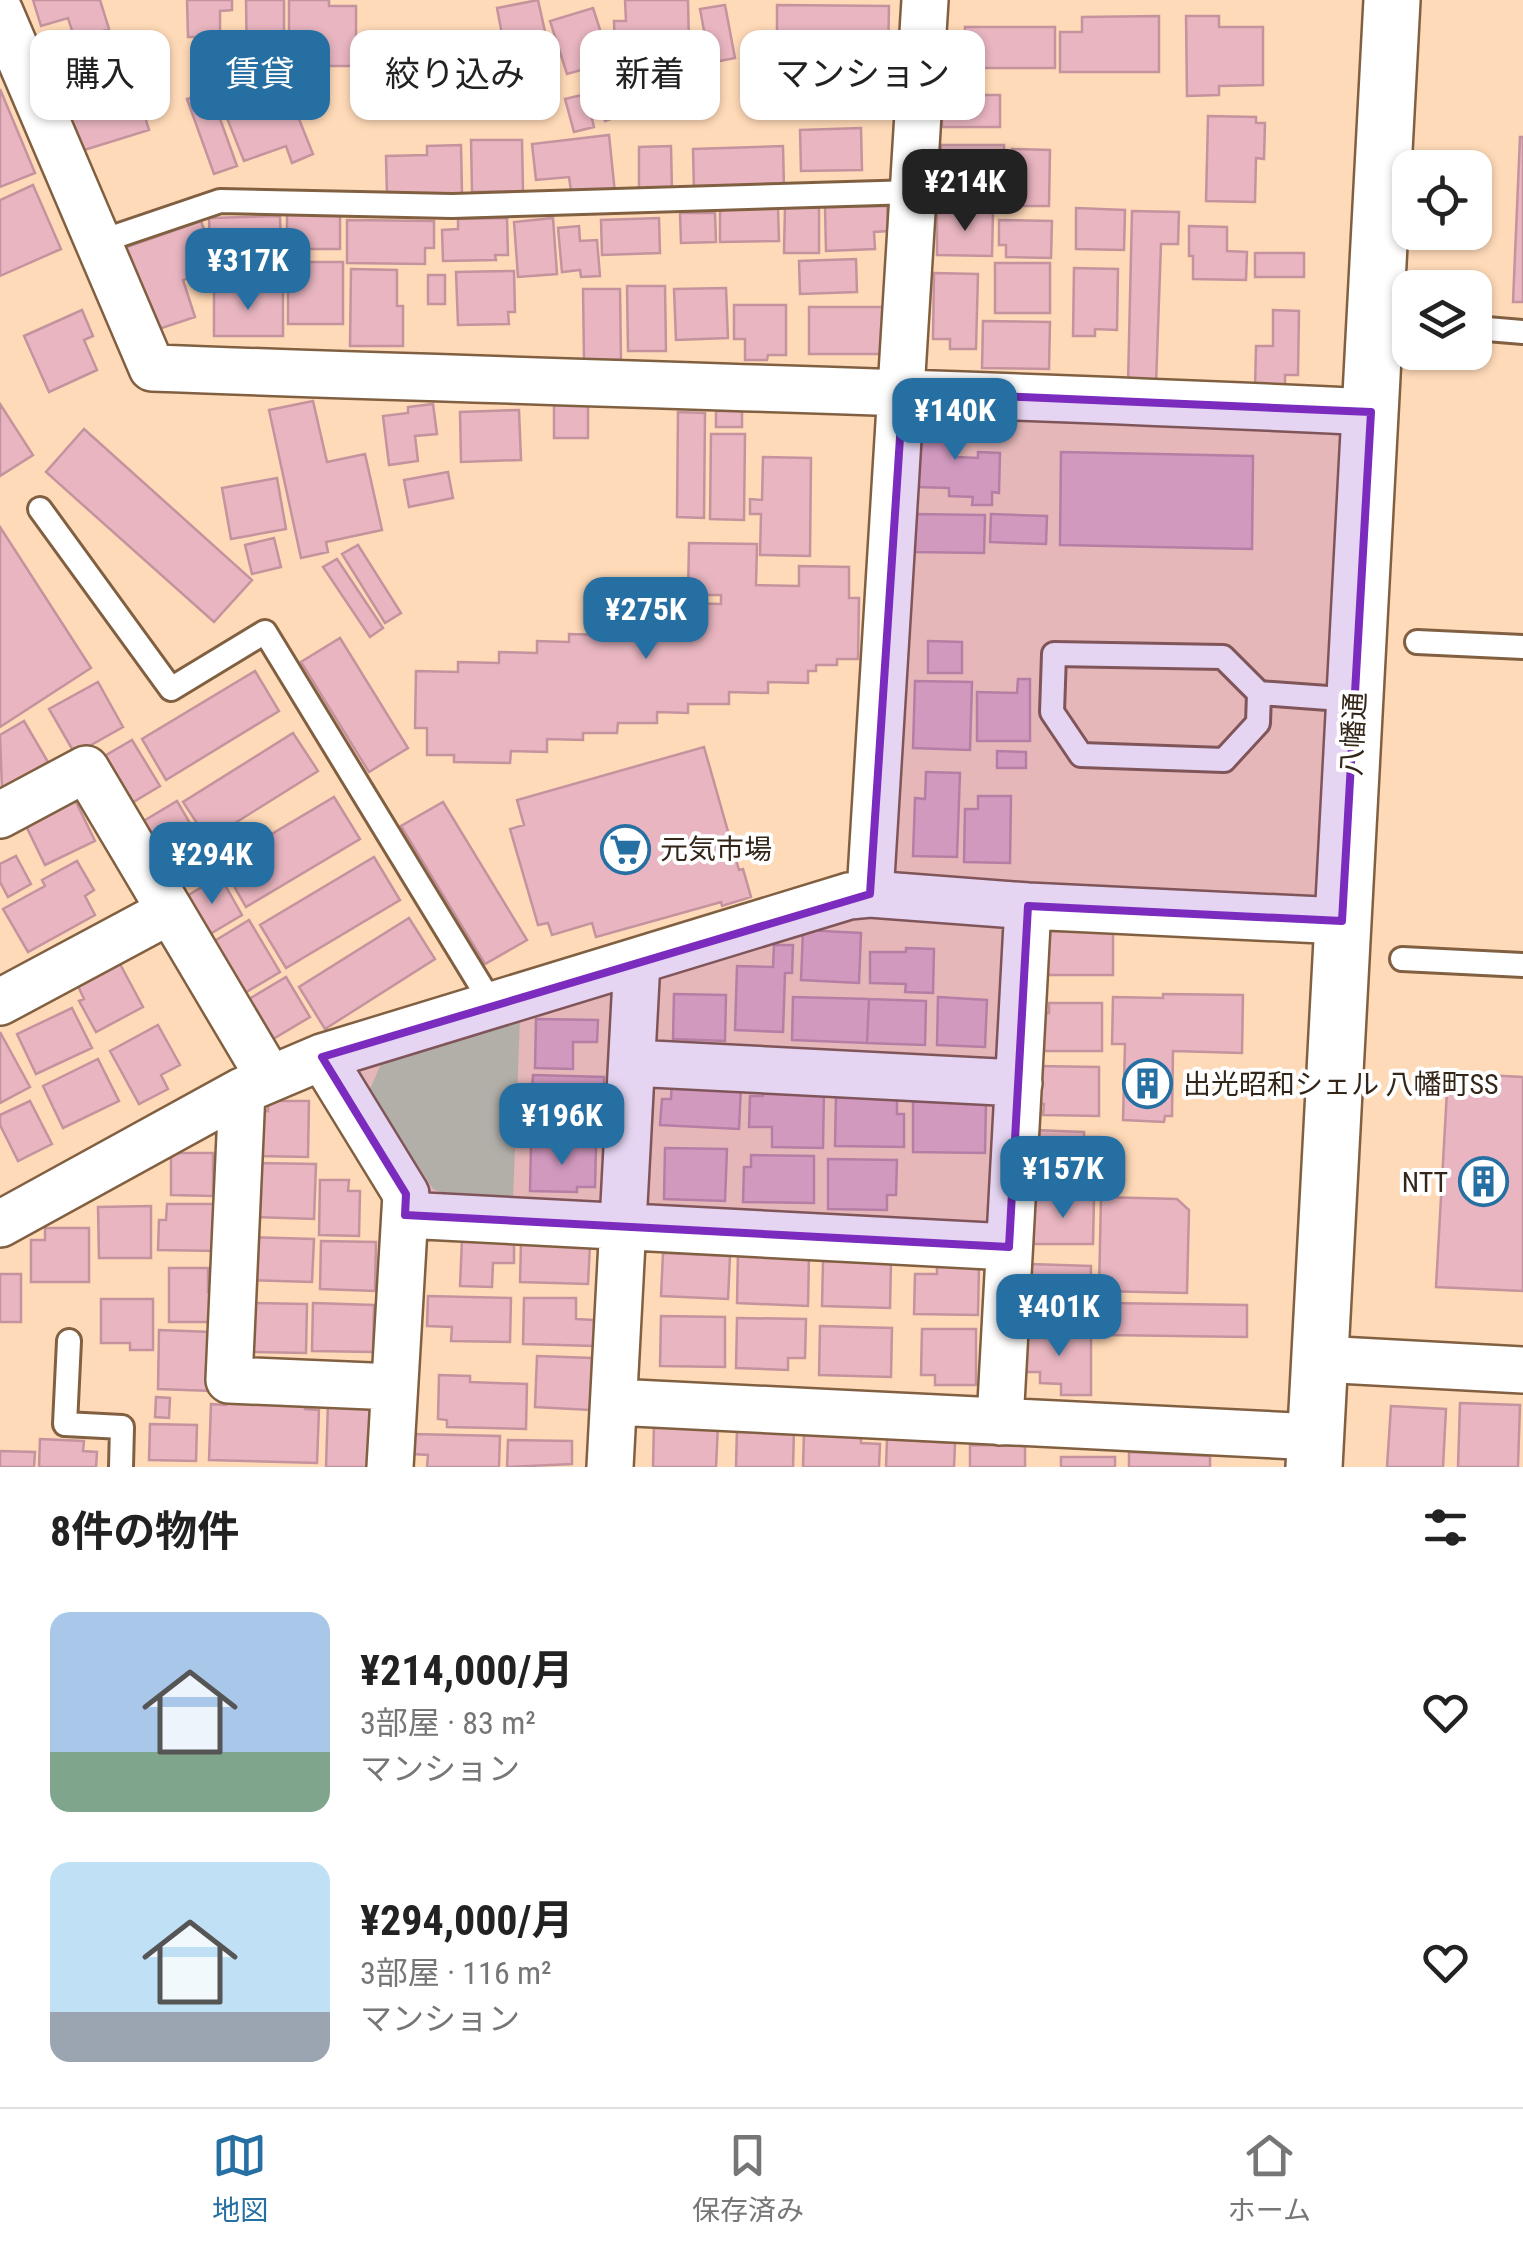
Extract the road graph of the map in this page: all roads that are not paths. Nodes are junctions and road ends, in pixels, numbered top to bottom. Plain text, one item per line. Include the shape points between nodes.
1 (925, 0) edge
2 (1392, 0) edge
3 (0, 12) edge
4 (914, 192) junction
5 (99, 242) junction
6 (1492, 329) edge
7 (1523, 332) edge
8 (903, 392) junction
9 (1371, 412) junction
10 (40, 509) dead end
11 (1416, 642) dead end
12 (1523, 648) edge
13 (1259, 693) junction
14 (1356, 700) junction
15 (0, 815) edge
16 (870, 894) junction
17 (1028, 906) junction
18 (168, 912) junction
19 (1342, 922) junction
20 (1402, 960) dead end
21 (638, 961) junction
22 (1523, 965) edge
23 (0, 1002) edge
24 (492, 1004) junction
25 (322, 1057) junction
26 (632, 1062) junction
27 (1019, 1083) junction
28 (256, 1085) junction
29 (405, 1215) junction
30 (0, 1224) edge
31 (621, 1224) junction
32 (1008, 1247) junction
33 (69, 1341) dead end
34 (1320, 1359) junction
35 (1523, 1370) edge
36 (394, 1387) junction
37 (614, 1402) junction
38 (1000, 1422) junction
39 (1315, 1452) edge
40 (120, 1467) edge
41 (390, 1467) edge
42 (610, 1467) edge

1 - 4 street
2 - 9 street, 八幡通
3 - 5 street
4 - 5 lane via 452,206 220,201
4 - 8 street
5 - 8 street via 152,368
6 - 7 lane
8 - 9 street
8 - 16 street
9 - 14 street, 八幡通
10 - 24 lane via 171,689 265,632
11 - 12 lane
13 - 13 lane via 1258,723 1224,760 1081,756 1052,712 1054,654 1223,657
13 - 14 lane
14 - 19 street, 八幡通
15 - 18 street via 86,769
16 - 17 street
16 - 21 street
17 - 19 street
17 - 27 street
18 - 23 street
18 - 28 street
19 - 34 street, 八幡通
20 - 22 lane
21 - 24 street
21 - 26 street
24 - 25 street
25 - 28 street
25 - 29 street via 406,1194
26 - 27 street
26 - 31 street
27 - 32 street
28 - 30 street
28 - 36 street via 229,1380
29 - 31 street
29 - 36 street
31 - 32 street
31 - 37 street
32 - 38 street
33 - 40 lane via 65,1424 122,1427
34 - 35 street
34 - 39 street, 八幡通
36 - 41 street
37 - 38 street
37 - 42 street
38 - 39 street

